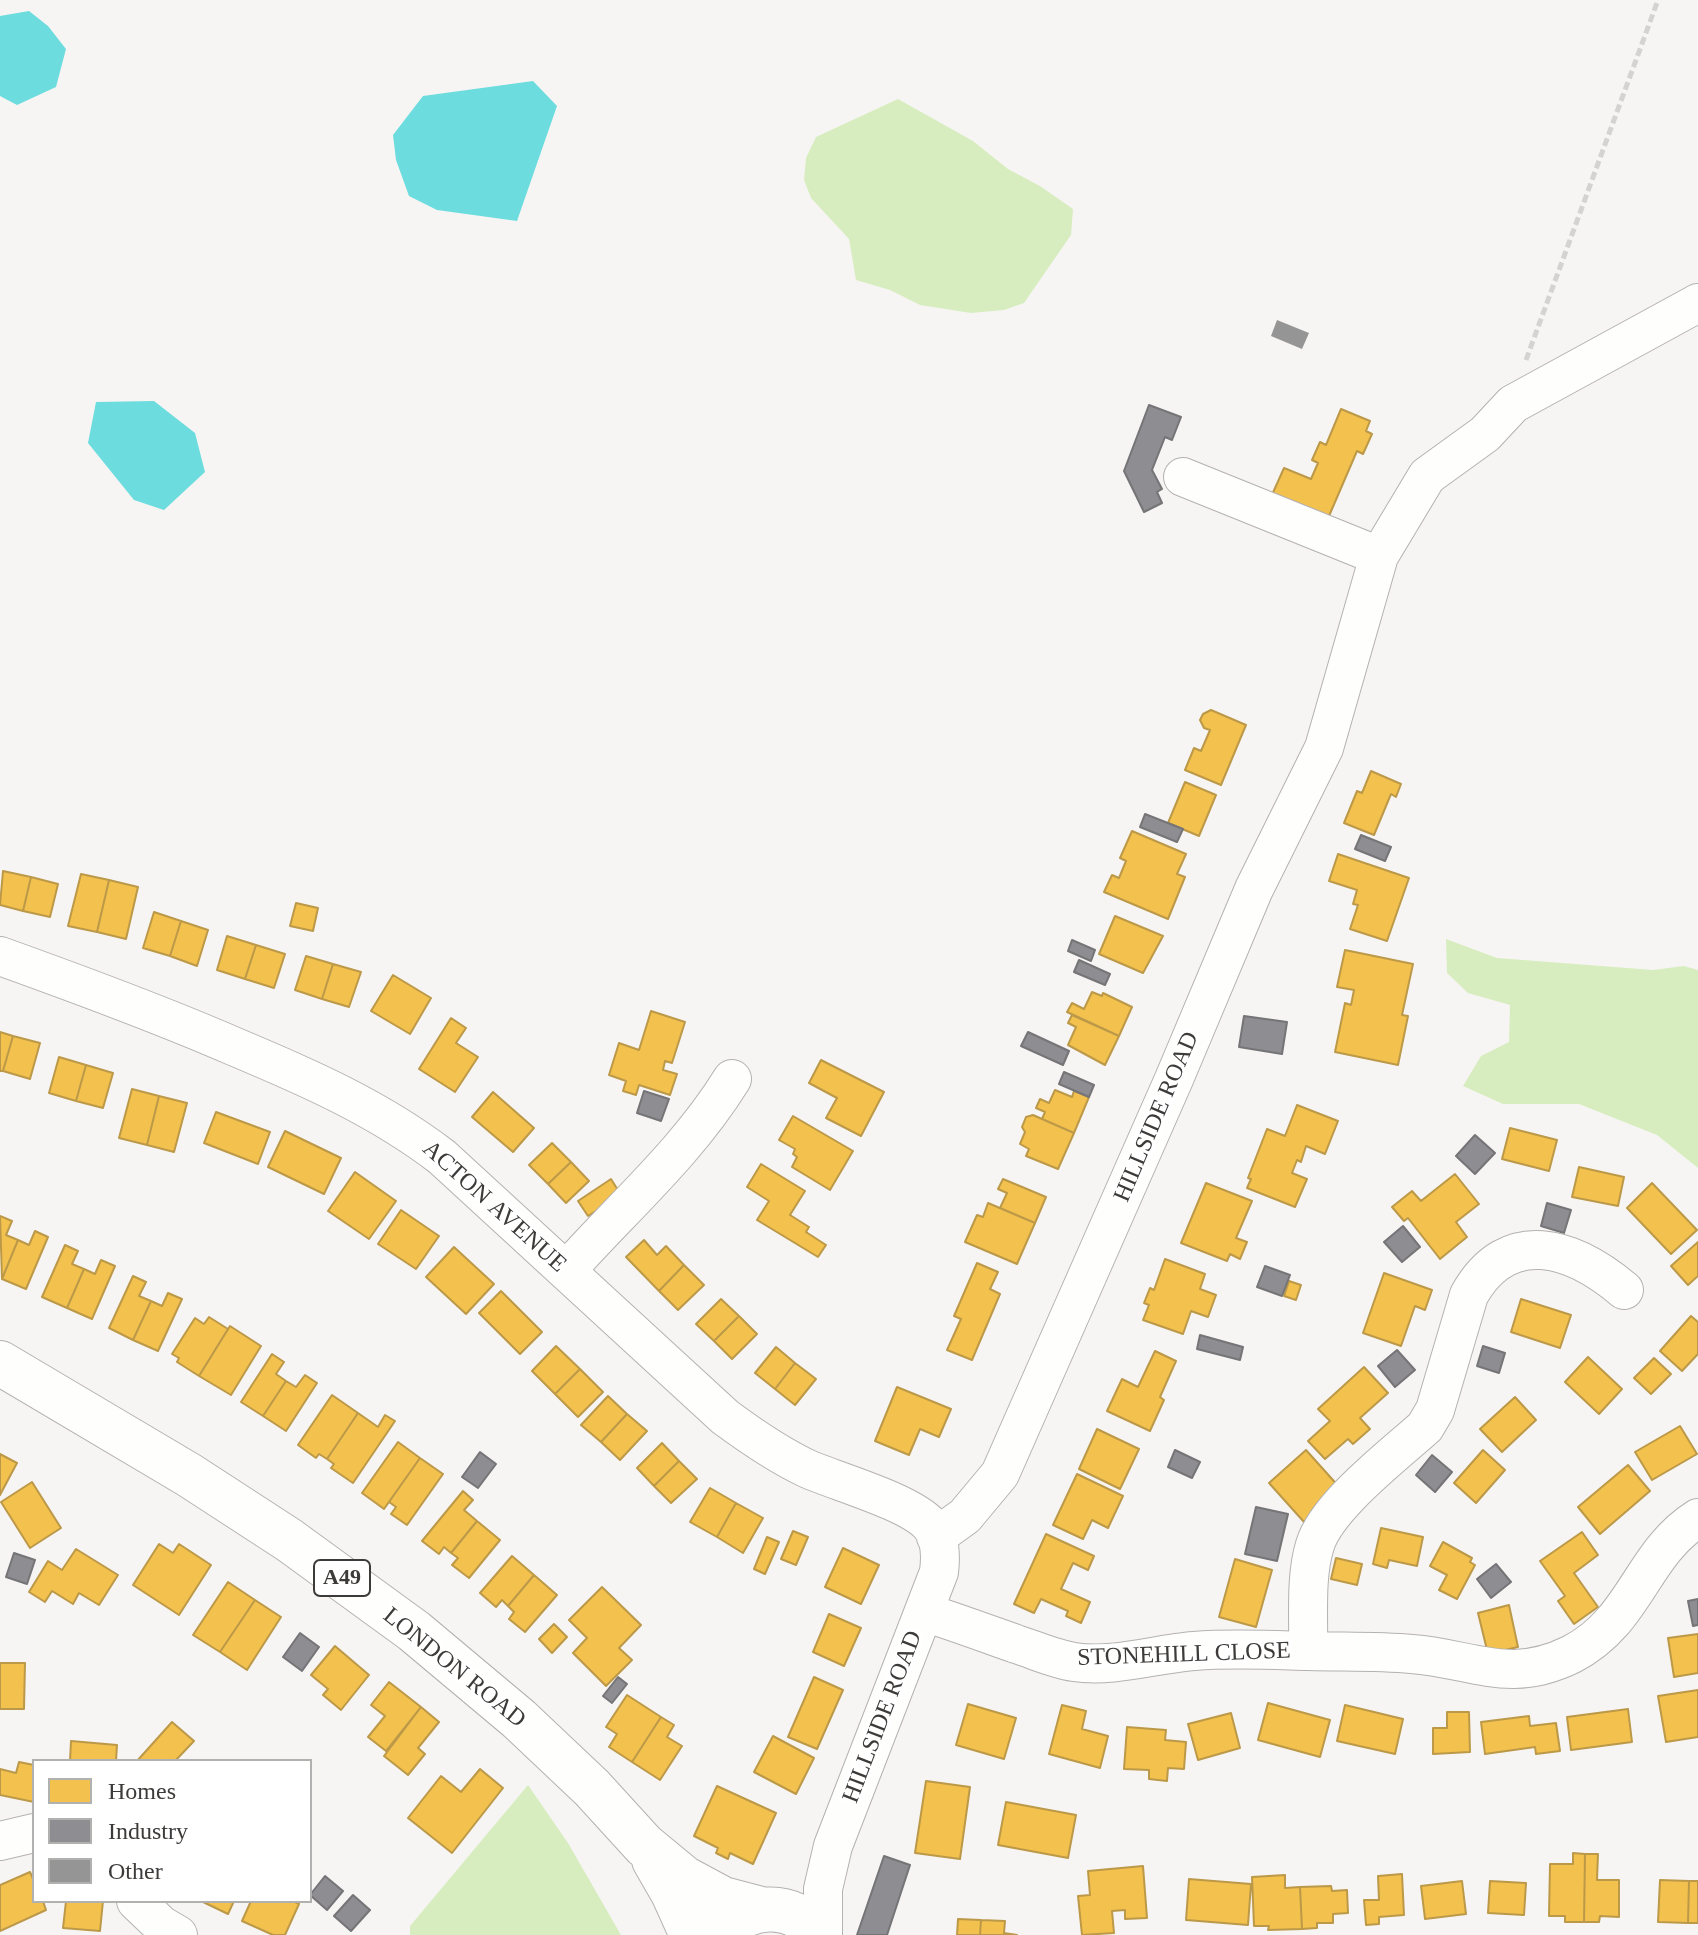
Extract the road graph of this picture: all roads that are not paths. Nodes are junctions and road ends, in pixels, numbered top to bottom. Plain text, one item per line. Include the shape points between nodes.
1 (1689, 315) edge
2 (1183, 477) dead end
3 (1379, 556) junction
4 (0, 956) edge
5 (732, 1079) dead end
6 (566, 1271) junction
7 (1629, 1295) dead end
8 (0, 1363) edge
9 (1698, 1518) edge
10 (936, 1537) junction
11 (924, 1612) junction
12 (1308, 1651) junction
13 (32, 1833) edge
14 (0, 1841) edge
15 (644, 1845) junction
16 (833, 1846) junction
17 (138, 1903) edge
18 (765, 1908) junction
19 (178, 1935) edge
20 (692, 1935) edge
21 (718, 1935) edge
22 (820, 1935) edge

1 - 3 street, HILLSIDE ROAD via 1513,404 1485,434 1427,476
2 - 3 street
3 - 10 street, HILLSIDE ROAD via 1324,748 1254,889 1000,1474 965,1516
4 - 6 street, ACTON AVENUE via 193,1029 364,1105 442,1157
5 - 6 street via 673,1158
6 - 10 street, ACTON AVENUE via 751,1437 782,1457 905,1509 930,1526
7 - 12 street, STONEHILL CLOSE via 1583,1261 1542,1250 1523,1251 1491,1264 1469,1295 1442,1393 1425,1427 1335,1511 1316,1542
8 - 15 highway, LONDON ROAD / A49 via 189,1475 414,1631 530,1729
9 - 12 street, STONEHILL CLOSE via 1671,1539 1608,1629 1551,1663 1509,1670 1417,1654
10 - 11 street, HILLSIDE ROAD via 939,1572
11 - 12 street, STONEHILL CLOSE via 1073,1662 1247,1648
11 - 16 street, HILLSIDE ROAD
13 - 14 street
15 - 18 highway, LONDON ROAD / A49 via 701,1889
15 - 20 highway, LONDON ROAD / A49
16 - 18 street, HILLSIDE ROAD via 805,1881
16 - 22 street, HILLSIDE ROAD
17 - 19 street
18 - 21 highway via 733,1920
18 - 22 highway, A49 via 802,1918

